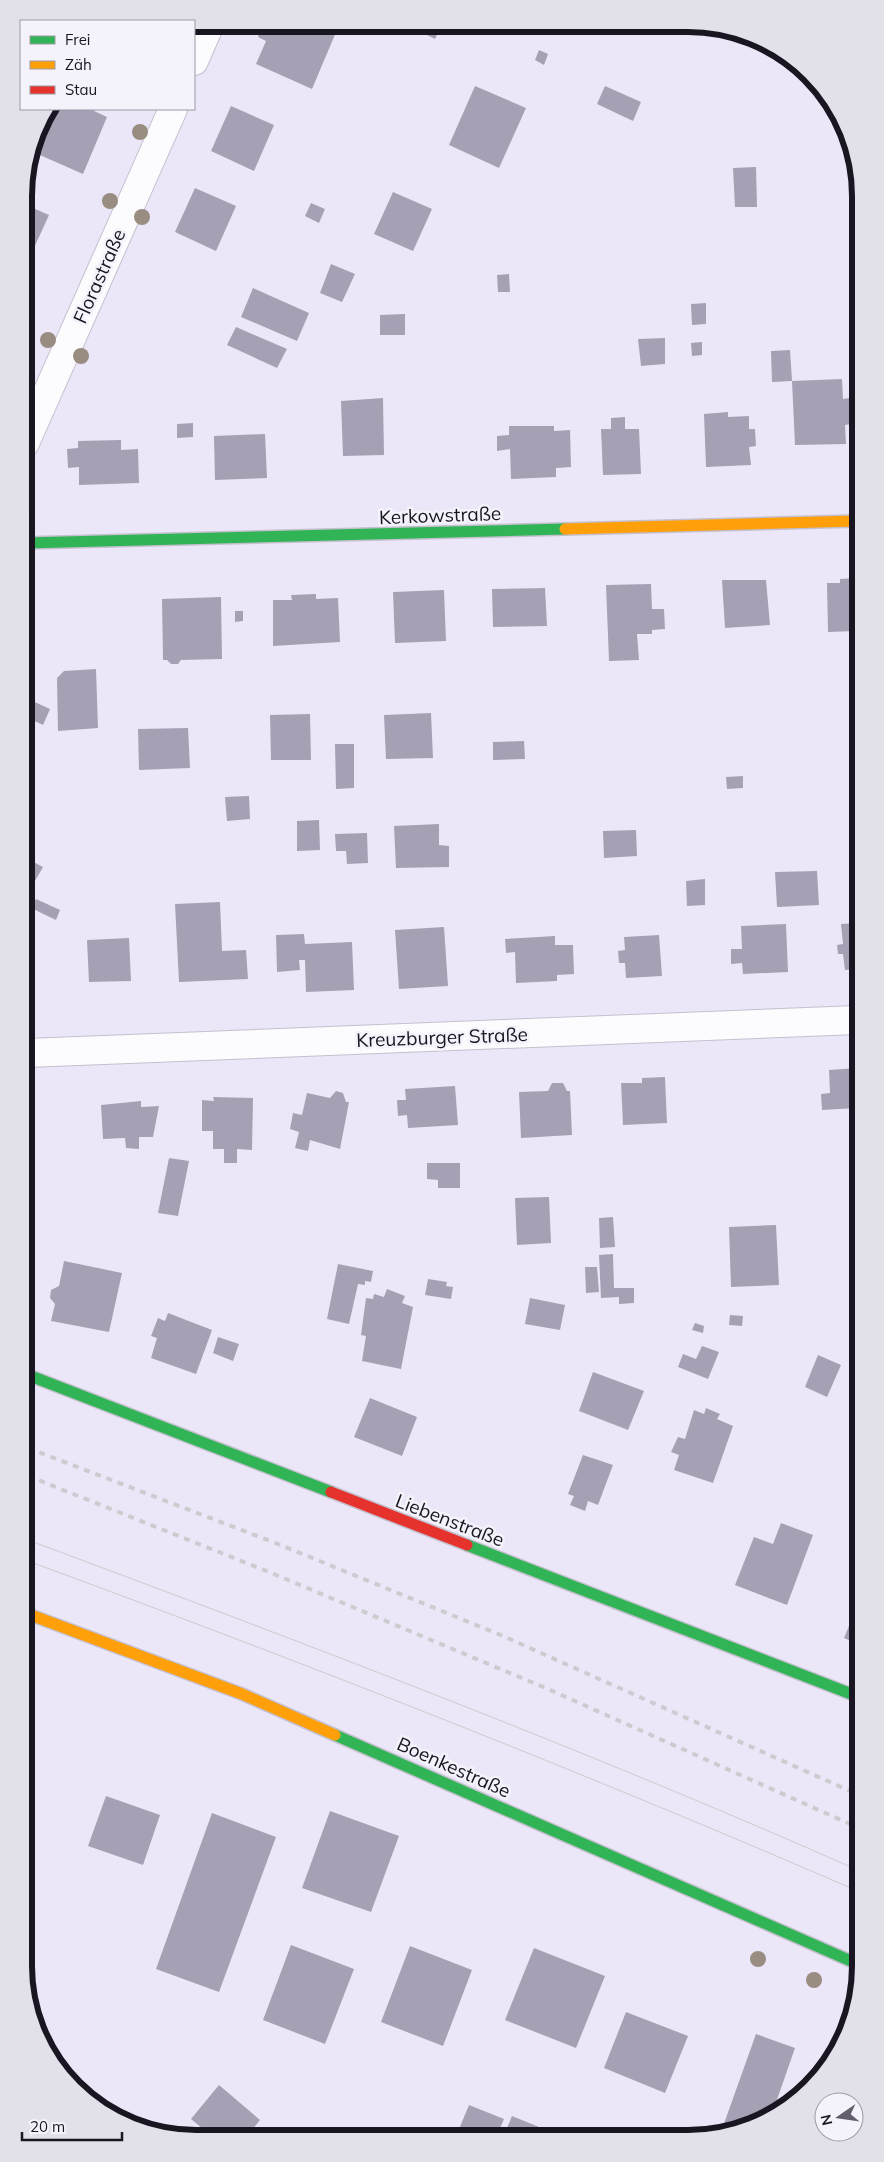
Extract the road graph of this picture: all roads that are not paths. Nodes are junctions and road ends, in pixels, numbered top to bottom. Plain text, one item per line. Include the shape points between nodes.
1 (206, 33) edge
2 (195, 59) edge
3 (173, 110) edge
4 (33, 425) edge
5 (852, 521) edge
6 (33, 543) edge
7 (852, 1020) edge
8 (33, 1053) edge
9 (32, 1377) edge
10 (32, 1616) edge
11 (851, 1694) edge
12 (851, 1961) edge

1 - 2 street
3 - 4 street, Florastraße
5 - 6 street, Kerkowstraße
7 - 8 street, Kreuzburger Straße
9 - 11 street, Liebenstraße
10 - 12 street, Boenkestraße via 251,1698

